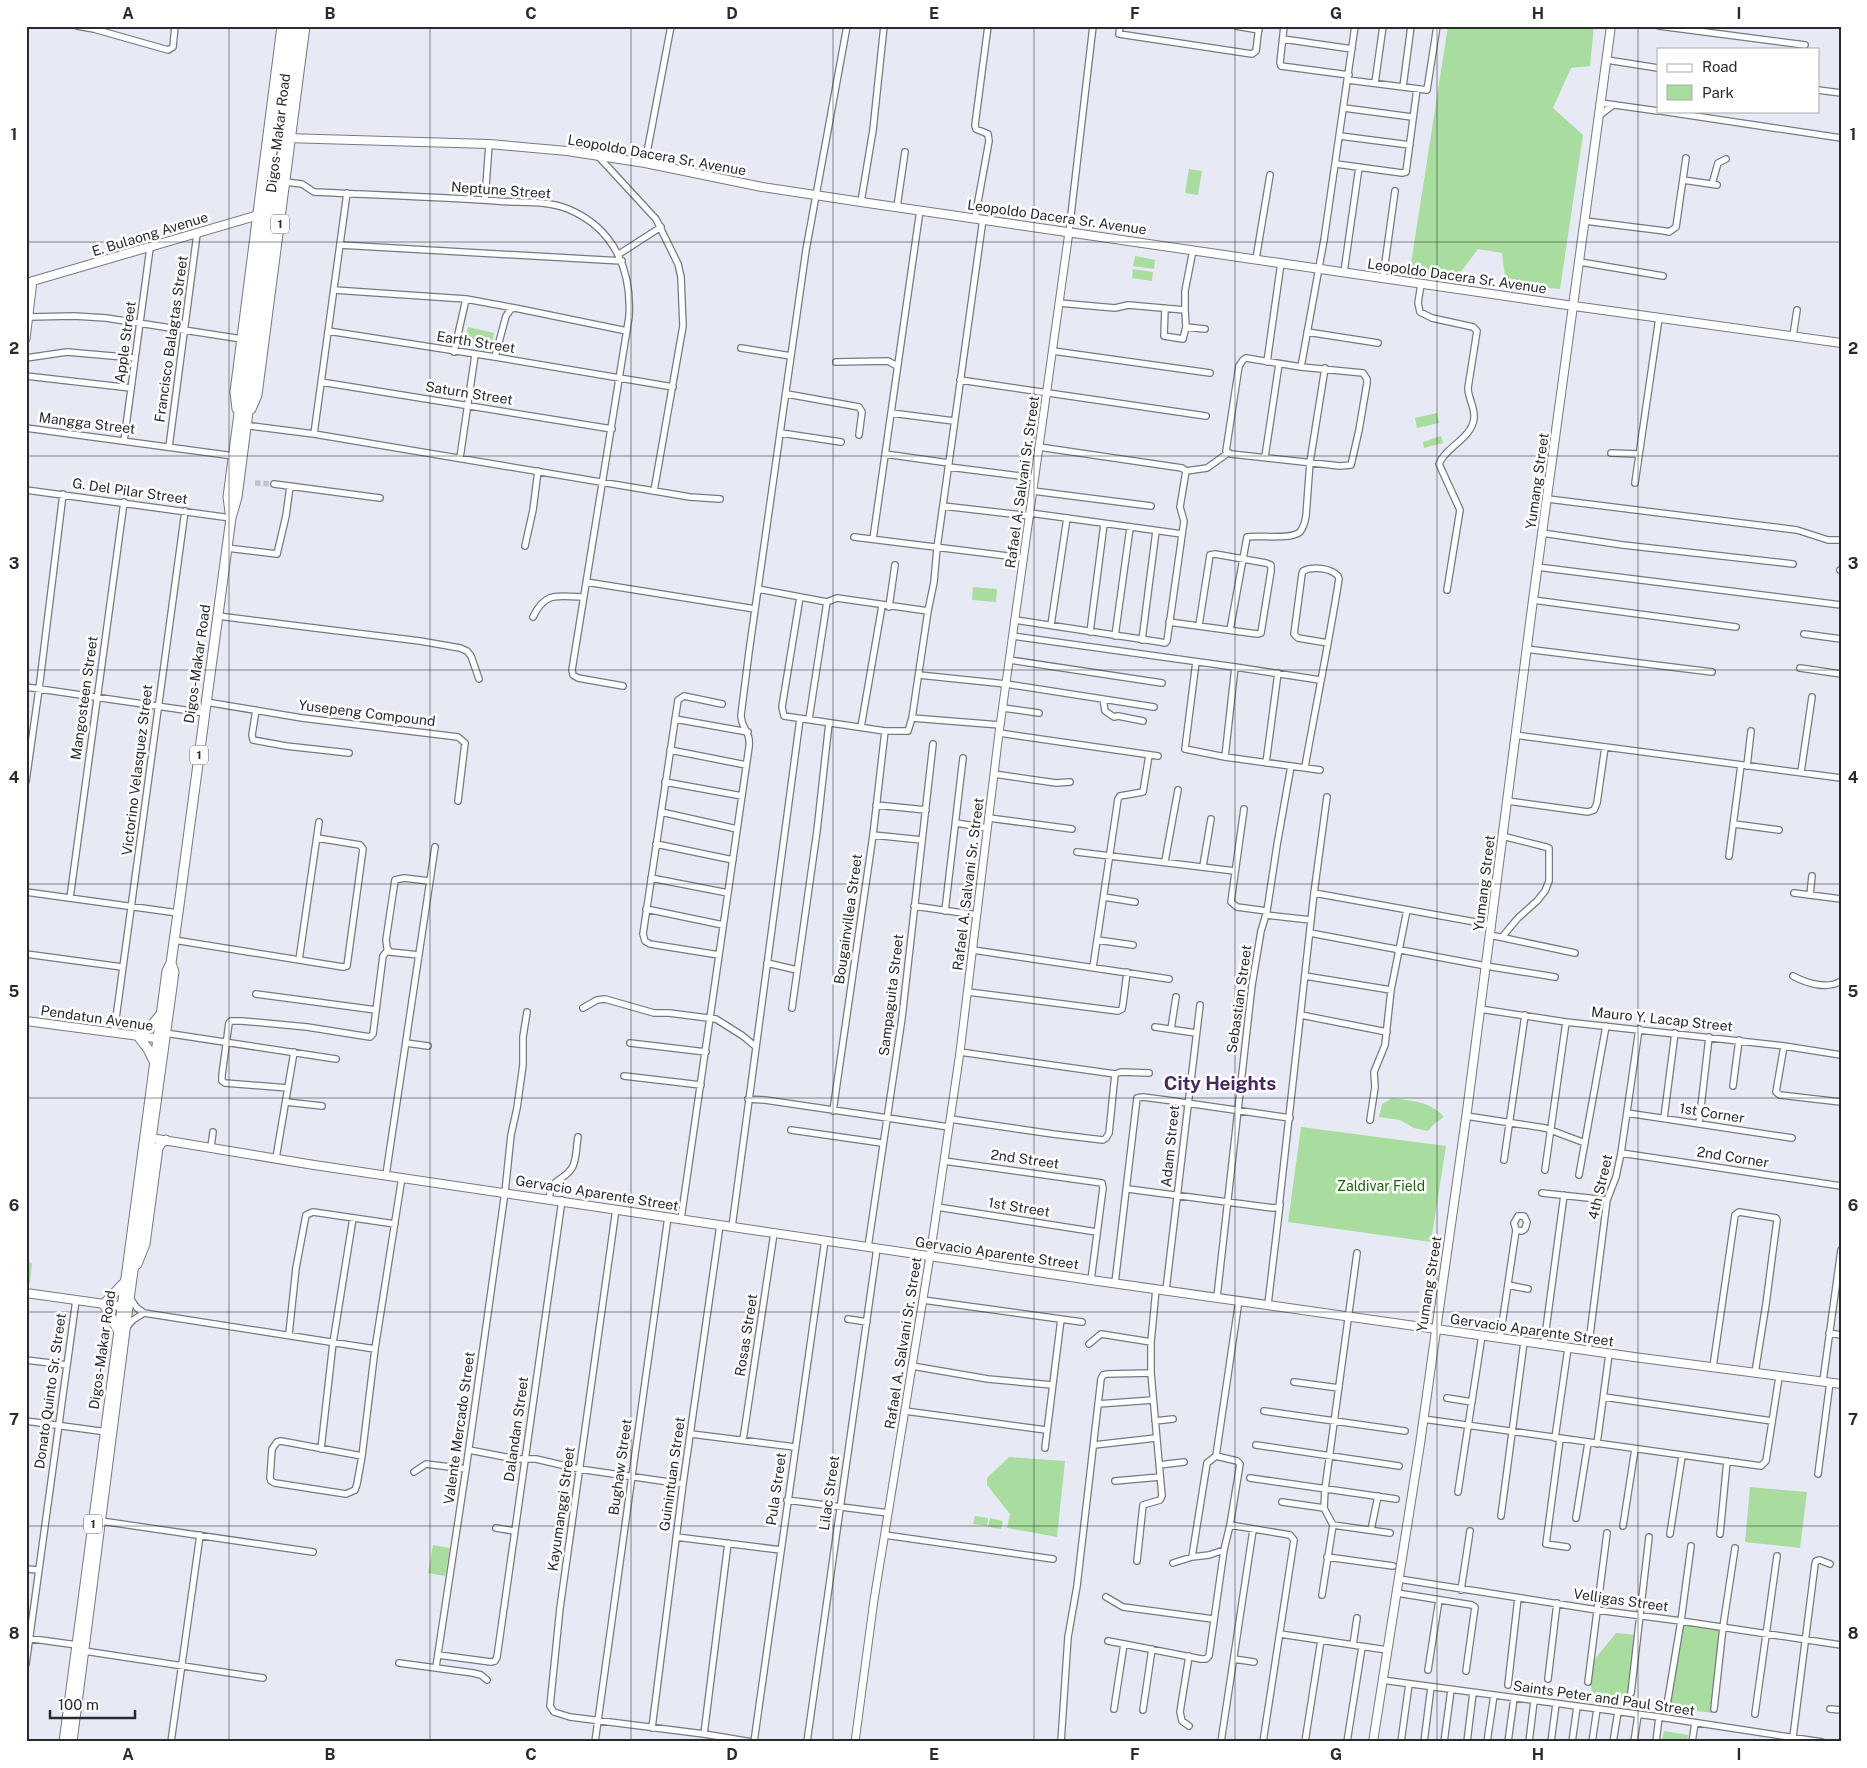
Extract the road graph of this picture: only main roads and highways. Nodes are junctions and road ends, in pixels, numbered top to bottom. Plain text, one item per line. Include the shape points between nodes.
1 (282, 26) edge
2 (290, 26) edge
3 (298, 26) edge
4 (306, 26) edge
5 (1611, 26) edge
6 (268, 137) junction
7 (291, 138) junction
8 (282, 209) junction
9 (258, 215) junction
10 (30, 282) edge
11 (1574, 306) junction
12 (1841, 343) edge
13 (242, 422) junction
14 (231, 518) junction
15 (171, 963) junction
16 (161, 1014) junction
17 (26, 1021) edge
18 (138, 1036) junction
19 (162, 1037) junction
20 (154, 1061) junction
21 (151, 1138) junction
22 (166, 1140) junction
23 (128, 1279) junction
24 (26, 1293) edge
25 (104, 1304) junction
26 (126, 1304) junction
27 (1435, 1328) junction
28 (122, 1329) junction
29 (1841, 1384) edge
30 (108, 1432) junction
31 (80, 1648) junction
32 (64, 1742) edge
33 (72, 1742) edge
34 (1373, 1742) edge

1 - 6 main road, Digos-Makar Road / 1
2 - 13 main road, Digos-Makar Road / 1
3 - 13 main road, Digos-Makar Road / 1
4 - 7 main road, Digos-Makar Road / 1
5 - 11 main road, Yumang Street
6 - 7 main road, Leopoldo Dacera Sr. Avenue
6 - 9 main road, Digos-Makar Road / 1
7 - 8 main road, Digos-Makar Road / 1
7 - 11 main road, Leopoldo Dacera Sr. Avenue via 489,144 597,155 815,196
8 - 9 main road, E. Bulaong Avenue
8 - 13 main road, Digos-Makar Road / 1 via 257,395
9 - 10 main road, E. Bulaong Avenue
9 - 13 main road, Digos-Makar Road / 1 via 235,392
11 - 12 main road, Leopoldo Dacera Sr. Avenue
11 - 27 main road, Yumang Street
13 - 14 main road, Digos-Makar Road / 1 via 237,497
13 - 14 main road, Digos-Makar Road / 1 via 228,497
14 - 15 main road, Digos-Makar Road / 1
15 - 16 main road, Digos-Makar Road / 1
15 - 19 main road, Digos-Makar Road / 1 via 174,972
16 - 18 main road
16 - 19 main road, Digos-Makar Road / 1
17 - 18 main road, Pendatun Avenue
18 - 19 main road, Pendatun Avenue
18 - 20 main road
19 - 20 main road, Digos-Makar Road / 1
19 - 21 main road, Digos-Makar Road / 1
20 - 23 main road, Digos-Makar Road / 1
21 - 22 main road, Gervacio Aparente Street
21 - 23 main road, Digos-Makar Road / 1
22 - 23 main road via 158,1148 145,1244
22 - 27 main road, Gervacio Aparente Street via 732,1227
23 - 25 main road
23 - 26 main road, Digos-Makar Road / 1
24 - 25 main road
25 - 26 main road
25 - 28 main road
26 - 28 main road, Digos-Makar Road / 1
27 - 29 main road, Gervacio Aparente Street
27 - 34 main road, Yumang Street
28 - 30 main road, Digos-Makar Road / 1
30 - 31 main road, Digos-Makar Road / 1
30 - 31 main road, Digos-Makar Road / 1 via 101,1521
31 - 32 main road, Digos-Makar Road / 1
31 - 33 main road, Digos-Makar Road / 1

